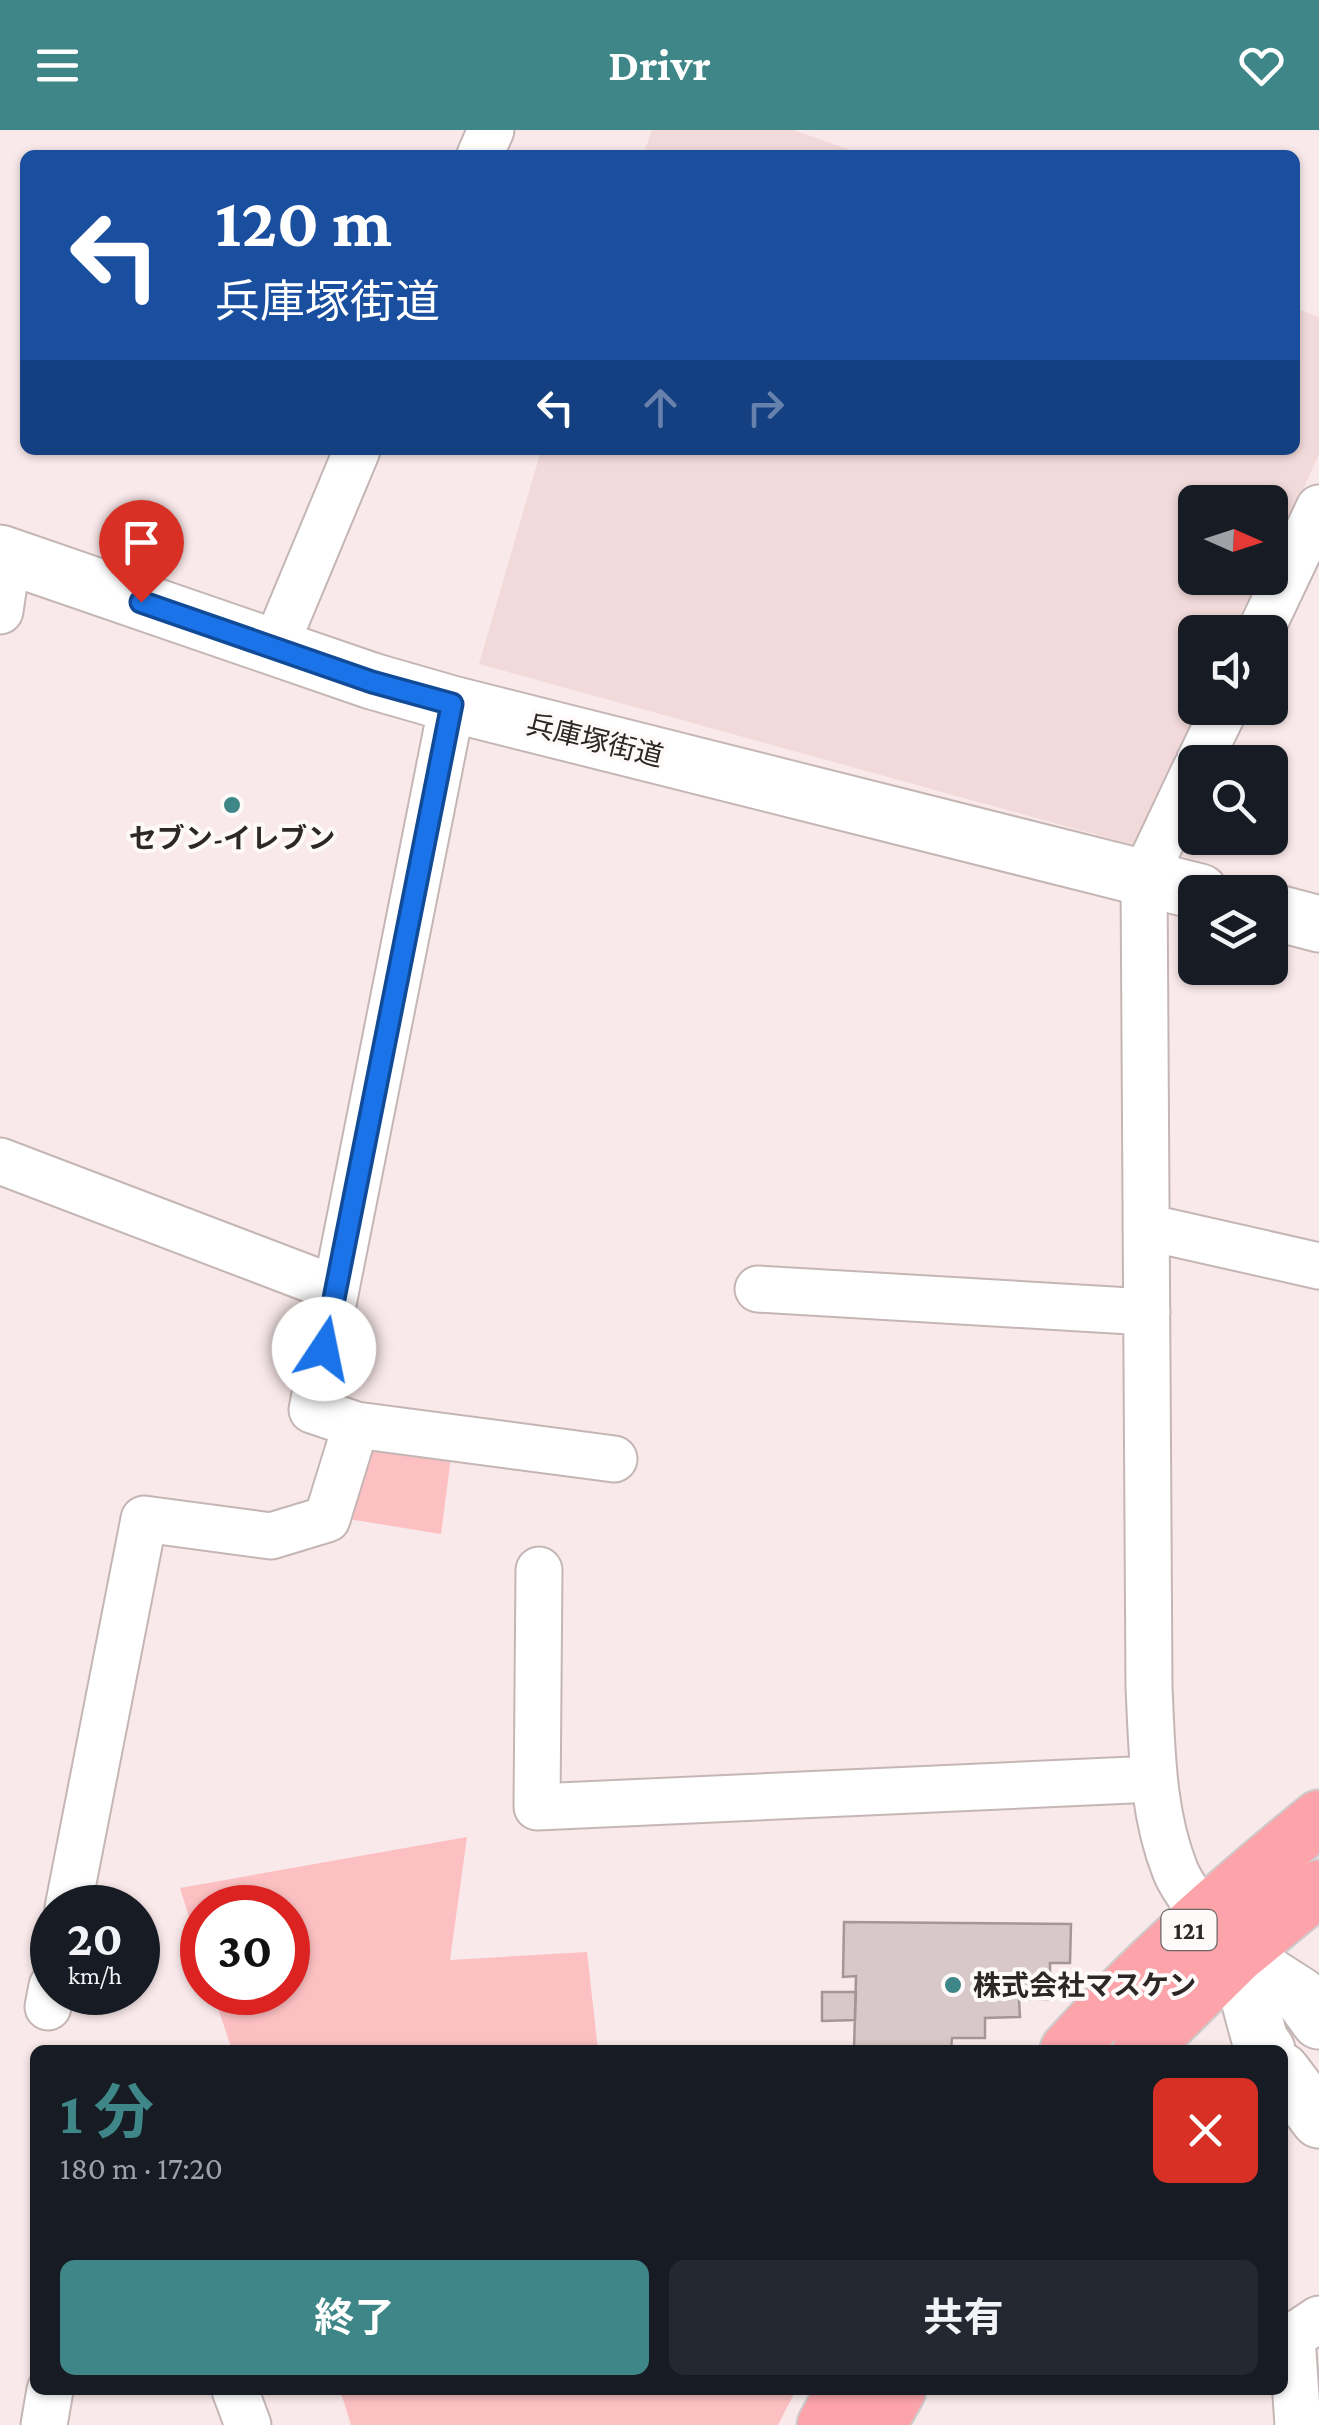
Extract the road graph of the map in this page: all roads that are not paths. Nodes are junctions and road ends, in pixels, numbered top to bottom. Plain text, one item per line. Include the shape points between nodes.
1 (355, 455) edge
2 (1319, 508) edge
3 (4, 555) edge
4 (0, 611) edge
5 (1268, 615) edge
6 (274, 648) junction
7 (452, 704) junction
8 (1178, 806) edge
9 (1144, 878) junction
10 (1178, 886) edge
11 (1288, 916) edge
12 (1319, 924) edge
13 (0, 1161) edge
14 (1146, 1227) junction
15 (1319, 1266) edge
16 (336, 1289) junction
17 (758, 1289) dead end
18 (1147, 1312) junction
19 (356, 1425) junction
20 (614, 1459) dead end
21 (539, 1570) dead end
22 (1154, 1779) junction
23 (1319, 1818) edge
24 (72, 1885) edge
25 (1319, 1888) edge
26 (1220, 1935) junction
27 (1319, 2021) edge
28 (1073, 2045) edge
29 (1144, 2045) edge
30 (1264, 2045) edge
31 (1288, 2079) edge
32 (1319, 2120) edge
33 (1319, 2319) edge
34 (49, 2395) edge
35 (237, 2395) edge
36 (841, 2395) edge
37 (895, 2395) edge
38 (44, 2425) edge
39 (248, 2425) edge
40 (825, 2425) edge
41 (878, 2425) edge
42 (1298, 2425) edge

1 - 6 street
2 - 5 street
3 - 4 street
3 - 6 street, 兵庫塚街道
6 - 7 street, 兵庫塚街道
7 - 9 street, 兵庫塚街道
7 - 16 street
8 - 9 street
9 - 10 street, 兵庫塚街道
9 - 14 street
11 - 12 street
13 - 16 street
14 - 15 street
14 - 18 street
16 - 19 street via 312,1410
17 - 18 street
18 - 22 street
19 - 20 street
19 - 24 street via 326,1519 271,1536 144,1519
21 - 22 street via 537,1807
22 - 26 street via 1176,1874
23 - 26 highway, 121
25 - 26 highway, 121
26 - 27 street via 1301,1996
26 - 28 highway, 121 via 1102,2013
26 - 29 highway, 121
26 - 30 street
31 - 32 street
33 - 42 street via 1292,2337
34 - 38 street
35 - 39 street
36 - 40 highway
37 - 41 highway

